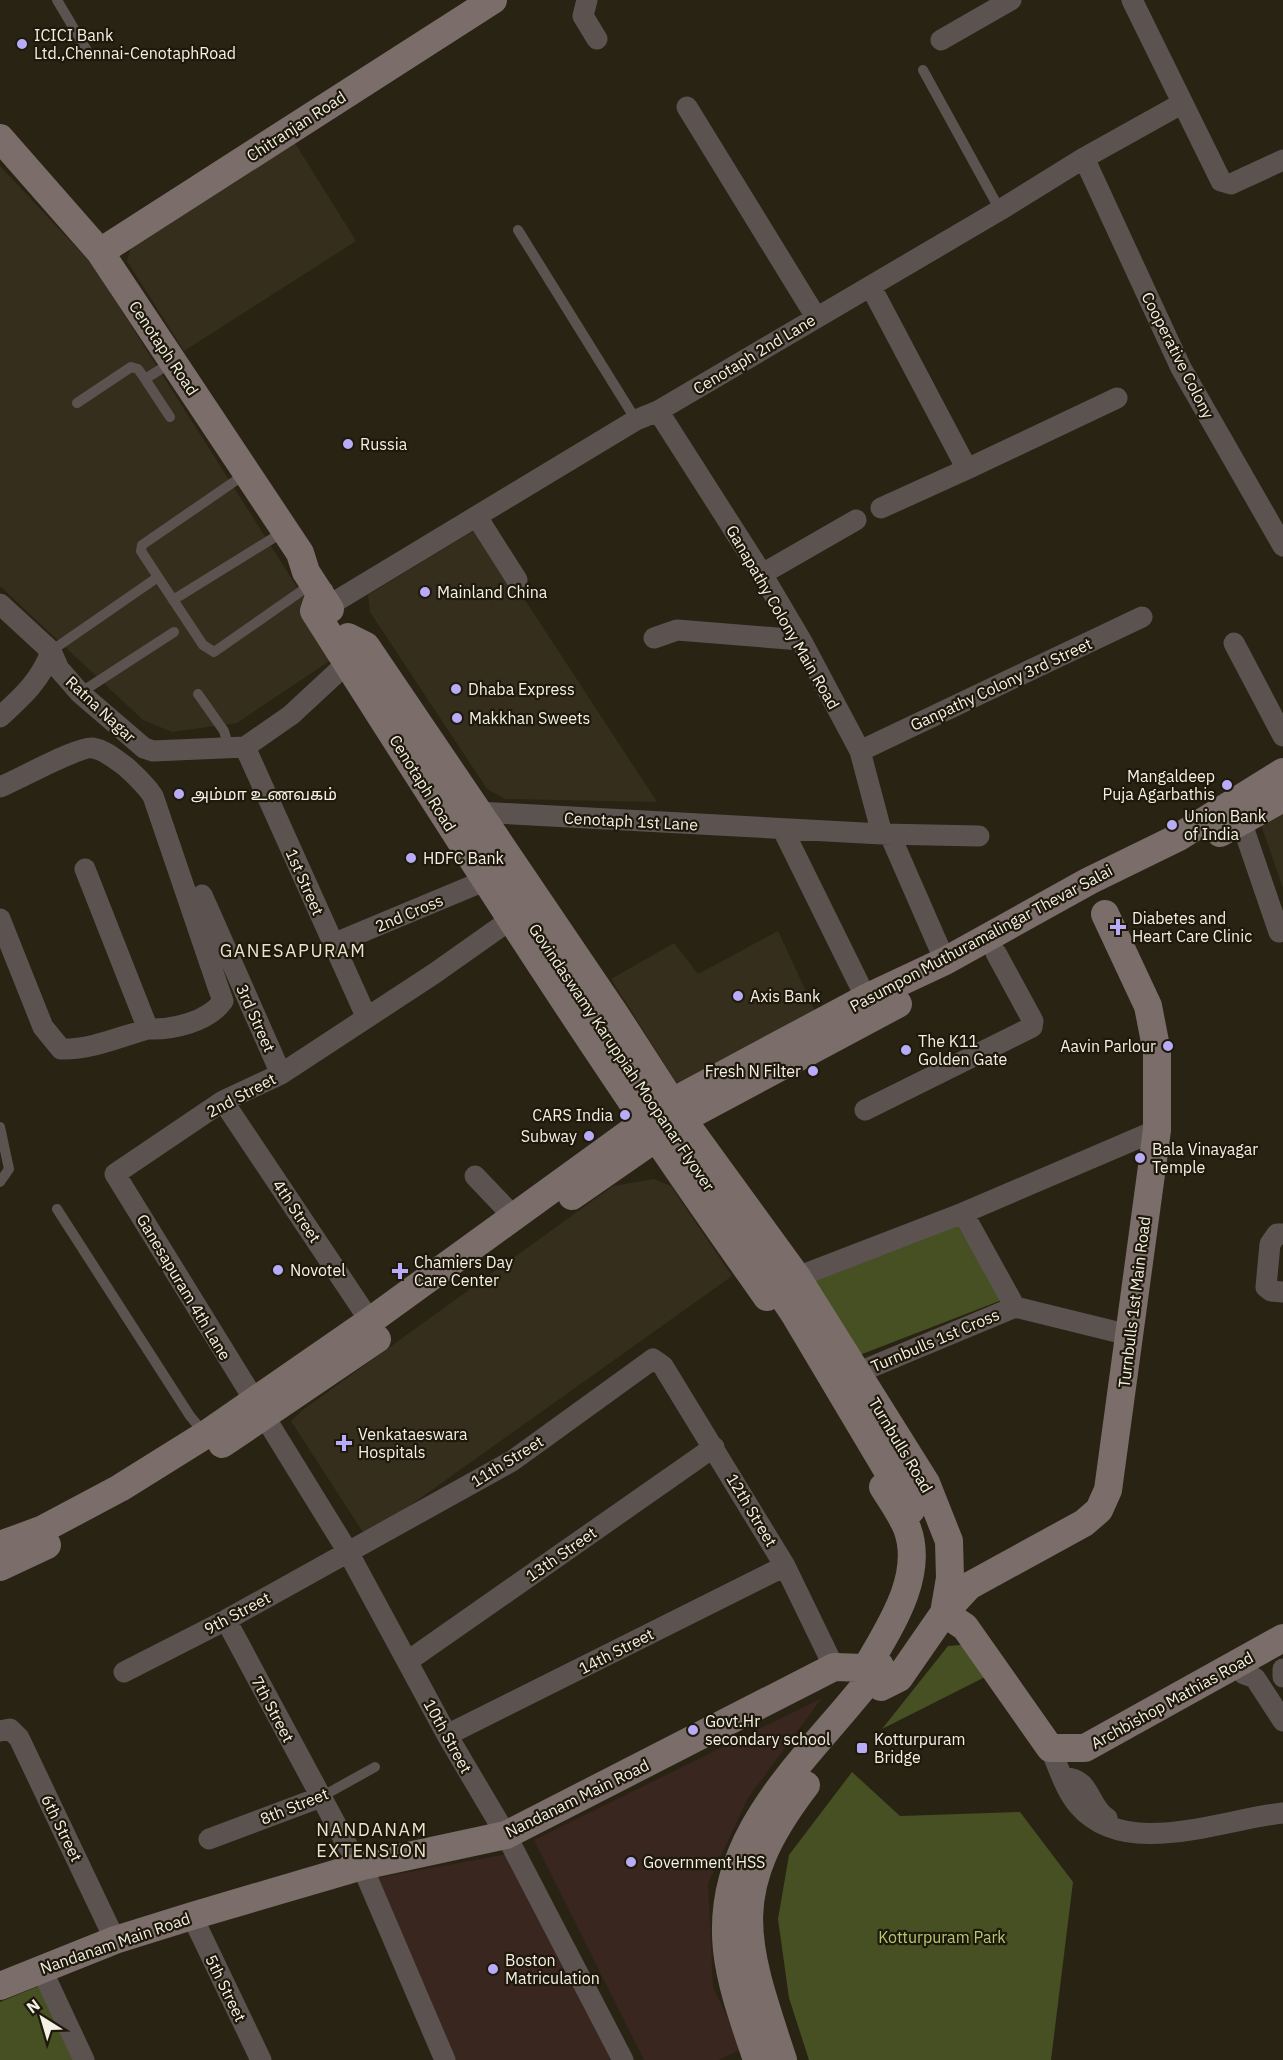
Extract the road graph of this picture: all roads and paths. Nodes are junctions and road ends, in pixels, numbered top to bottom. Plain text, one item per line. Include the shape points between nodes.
1 (57, 0) edge
2 (492, 0) edge
3 (586, 0) edge
4 (1011, 0) edge
5 (1132, 0) edge
6 (597, 39) dead end
7 (940, 40) dead end
8 (89, 54) dead end
9 (923, 70) dead end
10 (1181, 104) junction
11 (687, 107) dead end
12 (0, 138) edge
13 (0, 156) edge
14 (1084, 158) junction
15 (1283, 160) edge
16 (1000, 210) junction
17 (518, 230) dead end
18 (100, 252) junction
19 (871, 287) junction
20 (816, 317) junction
21 (153, 374) junction
22 (1117, 398) dead end
23 (77, 403) dead end
24 (658, 411) junction
25 (170, 417) dead end
26 (636, 420) junction
27 (966, 469) junction
28 (238, 479) junction
29 (881, 508) dead end
30 (477, 517) junction
31 (856, 520) dead end
32 (275, 537) junction
33 (1283, 546) edge
34 (762, 574) junction
35 (158, 577) junction
36 (517, 580) dead end
37 (317, 588) junction
38 (173, 600) junction
39 (0, 604) edge
40 (1142, 617) dead end
41 (174, 632) dead end
42 (654, 638) dead end
43 (801, 640) junction
44 (1234, 643) dead end
45 (347, 650) junction
46 (51, 651) junction
47 (80, 693) junction
48 (198, 694) dead end
49 (0, 717) edge
50 (118, 725) junction
51 (1283, 736) edge
52 (144, 748) junction
53 (237, 748) junction
54 (104, 751) junction
55 (860, 751) junction
56 (1283, 772) edge
57 (134, 774) junction
58 (0, 787) edge
59 (1283, 798) edge
60 (478, 812) junction
61 (1241, 820) junction
62 (783, 830) junction
63 (886, 835) junction
64 (979, 836) dead end
65 (1190, 840) junction
66 (85, 868) dead end
67 (484, 882) junction
68 (202, 895) dead end
69 (1106, 914) dead end
70 (0, 919) edge
71 (510, 920) junction
72 (1279, 932) dead end
73 (333, 944) junction
74 (996, 953) junction
75 (945, 961) junction
76 (866, 998) junction
77 (366, 1016) junction
78 (148, 1029) junction
79 (281, 1074) junction
80 (223, 1101) junction
81 (865, 1110) dead end
82 (678, 1111) junction
83 (0, 1127) edge
84 (651, 1128) junction
85 (1157, 1130) junction
86 (115, 1174) joint
87 (475, 1176) dead end
88 (0, 1182) edge
89 (57, 1209) dead end
90 (963, 1213) junction
91 (513, 1215) junction
92 (1283, 1234) edge
93 (797, 1277) junction
94 (1283, 1293) edge
95 (1015, 1307) junction
96 (370, 1321) junction
97 (1129, 1335) junction
98 (657, 1360) joint
99 (857, 1373) junction
100 (258, 1409) junction
101 (205, 1435) junction
102 (714, 1448) junction
103 (0, 1545) edge
104 (348, 1552) junction
105 (785, 1566) junction
106 (0, 1568) edge
107 (944, 1613) junction
108 (226, 1620) junction
109 (1283, 1638) edge
110 (408, 1661) junction
111 (1245, 1664) junction
112 (834, 1667) junction
113 (1283, 1669) edge
114 (124, 1672) dead end
115 (1283, 1677) edge
116 (872, 1679) junction
117 (1283, 1699) edge
118 (1283, 1721) edge
119 (0, 1731) edge
120 (447, 1736) junction
121 (1050, 1748) junction
122 (375, 1767) dead end
123 (1071, 1778) junction
124 (1283, 1796) edge
125 (321, 1797) junction
126 (1283, 1813) edge
127 (506, 1835) junction
128 (209, 1839) dead end
129 (362, 1866) junction
130 (192, 1916) junction
131 (115, 1940) junction
132 (41, 1968) junction
133 (0, 1986) edge
134 (768, 2054) edge
135 (84, 2060) edge
136 (261, 2060) edge
137 (445, 2060) edge
138 (622, 2060) edge

1 - 8 lane
2 - 18 main road, Chitranjan Road
3 - 6 street via 582,16
4 - 7 street
5 - 10 street
9 - 16 lane
10 - 14 street, Cenotaph 2nd Lane
10 - 15 street via 1226,185
11 - 20 street
12 - 18 main road, Cenotaph Road
13 - 21 main road, Cenotaph Road via 90,263
14 - 16 street, Cenotaph 2nd Lane
14 - 33 street, Cooperative Colony via 1181,368
16 - 19 street, Cenotaph 2nd Lane
17 - 26 lane
18 - 37 main road, Cenotaph Road via 300,553
19 - 20 street, Cenotaph 2nd Lane
19 - 27 street
20 - 24 street, Cenotaph 2nd Lane
21 - 23 lane via 131,367
21 - 25 lane
21 - 28 main road, Cenotaph Road
22 - 27 street
24 - 26 street, Cenotaph 2nd Lane
24 - 34 street, Ganapathy Colony Main Road
26 - 30 street, Cenotaph 2nd Lane
27 - 29 street
28 - 32 main road, Cenotaph Road
28 - 35 lane via 142,545 141,551
30 - 36 street
30 - 37 street, Cenotaph 2nd Lane
31 - 34 street
32 - 37 main road, Cenotaph Road via 291,562
32 - 38 lane
34 - 43 street, Ganapathy Colony Main Road
35 - 38 lane
35 - 46 lane
37 - 38 lane via 214,652 203,645
37 - 45 main road, Cenotaph Road via 314,611
39 - 46 street, Ratna Nagar
40 - 55 street, Ganpathy Colony 3rd Street
41 - 47 lane
42 - 43 street via 677,630
43 - 55 street, Ganapathy Colony Main Road
44 - 51 street
45 - 53 street via 291,715
45 - 60 main road, Cenotaph Road via 366,646
45 - 67 main road, Cenotaph Road
45 - 116 main road, Govindaswamy Karuppiah Moopanar Flyover, bridge via 397,712 537,931 795,1315 911,1510 922,1560 923,1584 918,1606 911,1633
46 - 47 street, Ratna Nagar via 59,669
46 - 49 street via 37,681
47 - 50 street, Ratna Nagar
48 - 53 lane
50 - 52 street, Ratna Nagar
50 - 54 street
52 - 53 street, Ratna Nagar
52 - 57 street
53 - 73 street, 1st Street
54 - 57 street
54 - 58 street via 73,751
55 - 63 street, Ganapathy Colony Main Road
56 - 65 main road, Pasumpon Muthuramalingar Thevar Salai
57 - 78 street via 153,796 223,1001 203,1017 174,1027
59 - 61 main road, Pasumpon Muthuramalingar Thevar Salai
60 - 62 street, Cenotaph 1st Lane
60 - 82 main road, Cenotaph Road
61 - 65 main road, Pasumpon Muthuramalingar Thevar Salai
61 - 72 street
62 - 63 street, Cenotaph 1st Lane
62 - 76 street
63 - 64 street, Cenotaph 1st Lane
63 - 75 street, Ganapathy Colony Main Road
65 - 74 main road, Pasumpon Muthuramalingar Thevar Salai
65 - 75 main road, Pasumpon Muthuramalingar Thevar Salai via 1089,881
66 - 78 street
67 - 71 main road, Cenotaph Road
67 - 73 street, 2nd Cross
68 - 79 street, 3rd Street
69 - 85 main road, Turnbulls 1st Main Road via 1148,1006 1157,1052
70 - 78 street via 43,1027 61,1048 77,1050
71 - 77 street, 2nd Street
71 - 84 main road, Cenotaph Road
73 - 77 street, 1st Street
74 - 81 street via 1033,1021 1032,1027
74 - 82 main road, Pasumpon Muthuramalingar Thevar Salai
75 - 76 main road, Pasumpon Muthuramalingar Thevar Salai
76 - 82 main road, Pasumpon Muthuramalingar Thevar Salai
77 - 79 street, 2nd Street
79 - 80 street, 2nd Street
80 - 86 street, 2nd Street
80 - 96 street, 4th Street
82 - 84 main road
82 - 84 main road
82 - 93 main road, Turnbulls Road
83 - 88 lane via 9,1169
84 - 91 main road
84 - 100 main road via 382,1336
84 - 116 main road, Turnbulls Road via 769,1300 907,1529 912,1566
85 - 90 street
85 - 97 main road, Turnbulls 1st Main Road
86 - 100 street, Ganesapuram 4th Lane
87 - 91 street
89 - 101 lane
90 - 93 street
90 - 95 street, Turnbulls 1st Cross
91 - 96 main road
92 - 94 street via 1277,1234 1270,1244 1266,1287
93 - 99 main road, Turnbulls Road
95 - 97 street
95 - 99 street, Turnbulls 1st Cross
96 - 100 main road
97 - 107 main road, Turnbulls 1st Main Road via 1114,1459 1099,1510 1084,1523 969,1586
98 - 102 street, 12th Street
98 - 104 street, 11th Street via 650,1360 512,1461
99 - 107 main road, Turnbulls Road via 926,1483 949,1541 950,1578
100 - 101 main road
100 - 104 street, 10th Street
100 - 106 main road via 114,1513
101 - 103 main road via 120,1488 41,1530
102 - 105 street, 12th Street
102 - 110 street, 13th Street
104 - 108 street, 9th Street
104 - 110 street, 10th Street
105 - 112 street, 12th Street
105 - 120 street, 14th Street
107 - 116 main road, Turnbulls Road via 899,1678
107 - 121 main road via 965,1627
108 - 114 street, 9th Street
108 - 125 street, 7th Street
109 - 111 main road, Archbishop Mathias Road
110 - 120 street, 10th Street
111 - 117 street
111 - 118 street
111 - 121 main road, Archbishop Mathias Road via 1085,1748
111 - 123 street via 1076,1765
112 - 116 main road, Nandanam Main Road
112 - 127 main road, Nandanam Main Road
113 - 115 street
116 - 134 main road, Turnbulls Road via 768,1804 743,1846 732,1874 726,1913 728,1952
119 - 131 street, 6th Street via 9,1729 19,1738
120 - 127 street, 10th Street
121 - 123 street
122 - 125 lane, 8th Street
123 - 124 street via 1102,1815 1113,1822 1148,1829 1250,1815
123 - 126 street via 1077,1804 1088,1816 1136,1833 1164,1834
125 - 128 street, 8th Street
125 - 129 street, 7th Street
127 - 129 main road, Nandanam Main Road
127 - 138 street, 10th Street
129 - 130 main road, Nandanam Main Road
129 - 137 street, 7th Street
130 - 131 main road, Nandanam Main Road
130 - 136 street, 5th Street
131 - 132 main road, Nandanam Main Road
132 - 133 main road, Nandanam Main Road
132 - 135 street

